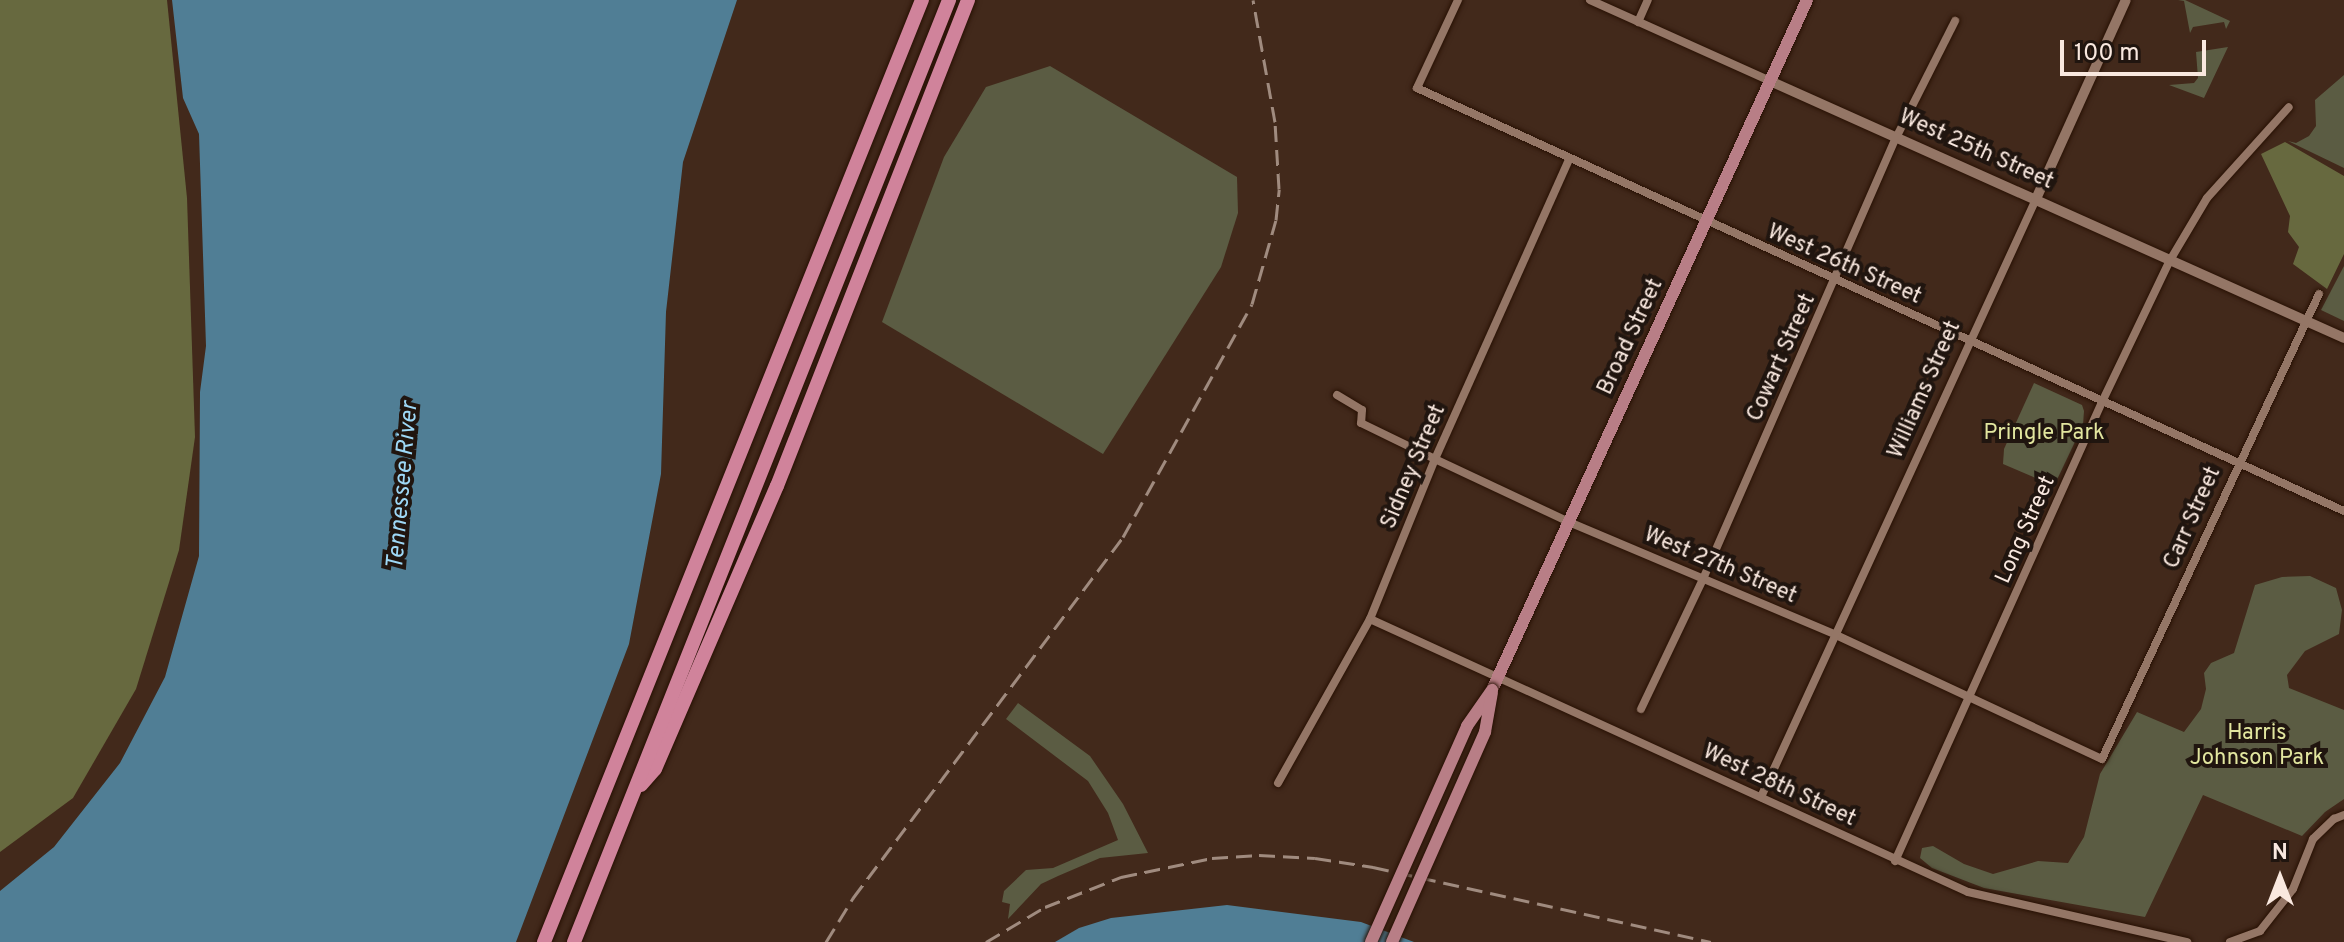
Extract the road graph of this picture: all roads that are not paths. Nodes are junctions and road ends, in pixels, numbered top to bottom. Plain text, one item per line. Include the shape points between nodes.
1 (922, 0) edge
2 (949, 0) edge
3 (968, 0) edge
4 (1458, 0) edge
5 (1590, 0) edge
6 (1648, 0) edge
7 (1807, 0) edge
8 (2126, 0) edge
9 (1955, 21) dead end
10 (1638, 22) junction
11 (1770, 81) junction
12 (2289, 107) dead end
13 (1897, 136) junction
14 (1569, 159) junction
15 (2036, 199) junction
16 (1706, 222) junction
17 (2169, 262) junction
18 (1835, 281) junction
19 (2319, 294) dead end
20 (2306, 321) junction
21 (2344, 338) edge
22 (1969, 342) junction
23 (1337, 395) dead end
24 (2102, 402) junction
25 (1435, 459) junction
26 (2238, 463) junction
27 (2344, 511) edge
28 (1569, 522) junction
29 (1703, 579) junction
30 (1370, 619) junction
31 (1836, 635) junction
32 (1499, 676) junction
33 (1492, 690) junction
34 (1969, 700) junction
35 (1641, 709) dead end
36 (2102, 759) joint
37 (1278, 783) dead end
38 (633, 795) junction
39 (1761, 797) junction
40 (2344, 815) edge
41 (1895, 861) junction
42 (544, 942) edge
43 (574, 942) edge
44 (1371, 942) edge
45 (1392, 942) edge
46 (2187, 942) edge
47 (2230, 942) edge

1 - 42 highway
2 - 38 highway
3 - 38 highway via 777,486 655,769
4 - 14 street, West 26th Street via 1417,88
5 - 10 street, West 25th Street
6 - 10 street
7 - 11 main road, Broad Street
8 - 15 street, Williams Street
9 - 13 street, Cowart Street
10 - 11 street, West 25th Street
11 - 13 street, West 25th Street
11 - 16 main road, Broad Street
12 - 17 street, Long Street via 2207,198
13 - 15 street, West 25th Street
13 - 18 street, Cowart Street
14 - 16 street, West 26th Street
14 - 25 street, Sidney Street
15 - 17 street, West 25th Street
15 - 22 street, Williams Street
16 - 18 street, West 26th Street
16 - 28 main road, Broad Street
17 - 20 street, West 25th Street
17 - 24 street, Long Street
18 - 22 street, West 26th Street
18 - 29 street, Cowart Street
19 - 20 street, Carr Street
20 - 21 street, West 25th Street
20 - 26 street, Carr Street
22 - 24 street, West 26th Street
22 - 31 street, Williams Street
23 - 25 street, West 27th Street via 1362,410 1361,423
24 - 26 street, West 26th Street
24 - 34 street, Long Street
25 - 28 street, West 27th Street
25 - 30 street, Sidney Street
26 - 27 street, West 26th Street
26 - 36 street, Carr Street
28 - 29 street, West 27th Street
28 - 32 main road, Broad Street
29 - 31 street, West 27th Street
29 - 35 street, Cowart Street
30 - 32 street, West 28th Street
30 - 37 street, Sidney Street
31 - 34 street, West 27th Street
31 - 39 street, Williams Street
32 - 33 main road, Broad Street
32 - 39 street, West 28th Street
33 - 44 main road, Broad Street, bridge via 1467,726
33 - 45 main road, Broad Street, bridge via 1485,732
34 - 36 street, West 27th Street
34 - 41 street, Long Street
38 - 43 highway
39 - 41 street, West 28th Street
40 - 47 street via 2313,839 2293,889 2260,931
41 - 46 street, West 28th Street via 1968,892

